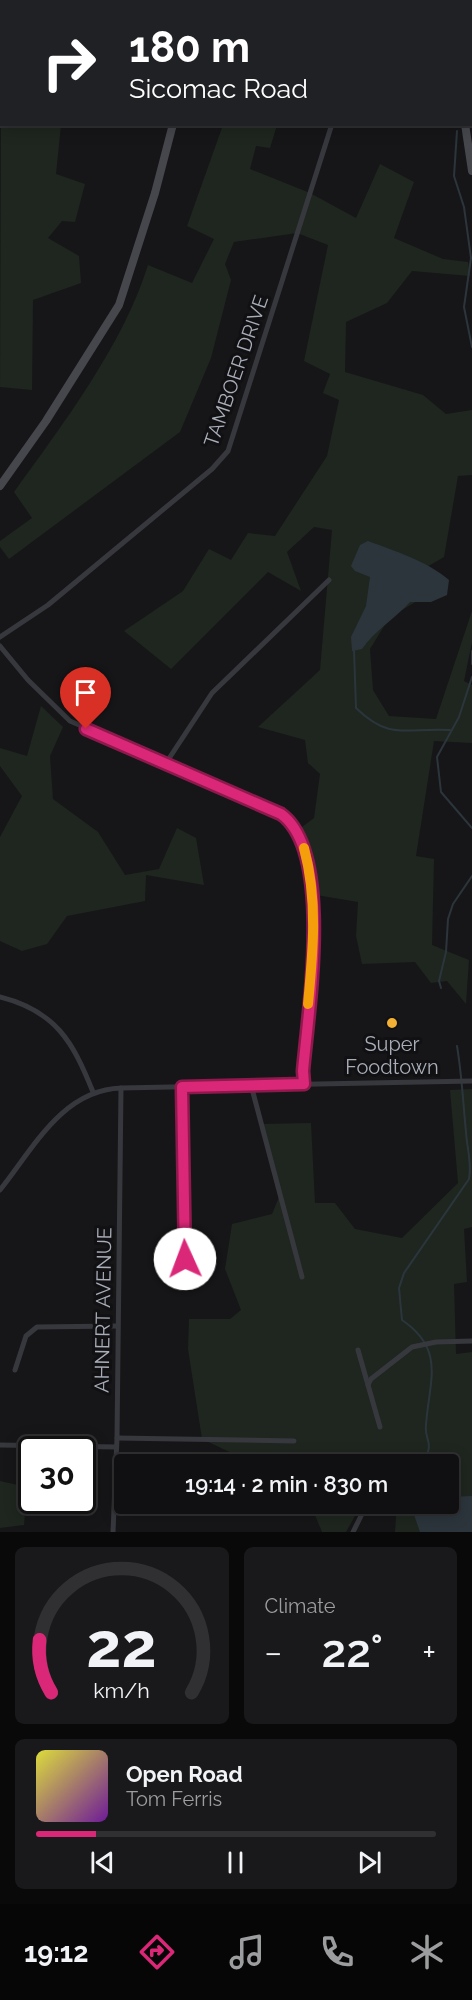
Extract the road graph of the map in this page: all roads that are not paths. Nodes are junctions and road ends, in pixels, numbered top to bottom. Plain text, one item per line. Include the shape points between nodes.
1 (172, 126) edge
2 (331, 126) edge
3 (465, 126) edge
4 (472, 171) edge
5 (1, 483) edge
6 (329, 580) dead end
7 (0, 637) edge
8 (0, 646) edge
9 (166, 763) junction
10 (0, 997) edge
11 (472, 1081) edge
12 (304, 1084) junction
13 (251, 1085) junction
14 (182, 1087) junction
15 (121, 1088) junction
16 (93, 1092) junction
17 (0, 1190) edge
18 (185, 1259) dead end
19 (302, 1277) dead end
20 (117, 1326) junction
21 (472, 1341) edge
22 (358, 1350) dead end
23 (15, 1370) dead end
24 (368, 1385) junction
25 (380, 1427) dead end
26 (117, 1438) junction
27 (294, 1441) dead end
28 (0, 1445) edge
29 (116, 1447) junction
30 (362, 1514) edge
31 (113, 1532) edge
32 (353, 1532) edge

1 - 5 street via 119,305 46,421
2 - 7 street, TAMBOER DRIVE via 228,451 212,470 48,605
3 - 4 street
6 - 9 street via 220,683
8 - 9 street via 28,680 70,720
9 - 12 street via 274,809 288,818 299,836 313,898 314,925
10 - 16 street via 34,1011 58,1029 79,1057
11 - 12 street
12 - 13 street
13 - 14 street
13 - 19 street
14 - 15 street
14 - 18 street
15 - 16 street
15 - 20 street, AHNERT AVENUE
16 - 17 street via 64,1110
20 - 23 street via 37,1327 26,1336
20 - 26 street, AHNERT AVENUE
21 - 24 street via 425,1344 401,1355
22 - 24 street
24 - 25 street
26 - 27 street
26 - 29 street, AHNERT AVENUE
28 - 29 street
29 - 31 street, AHNERT AVENUE
30 - 32 street

